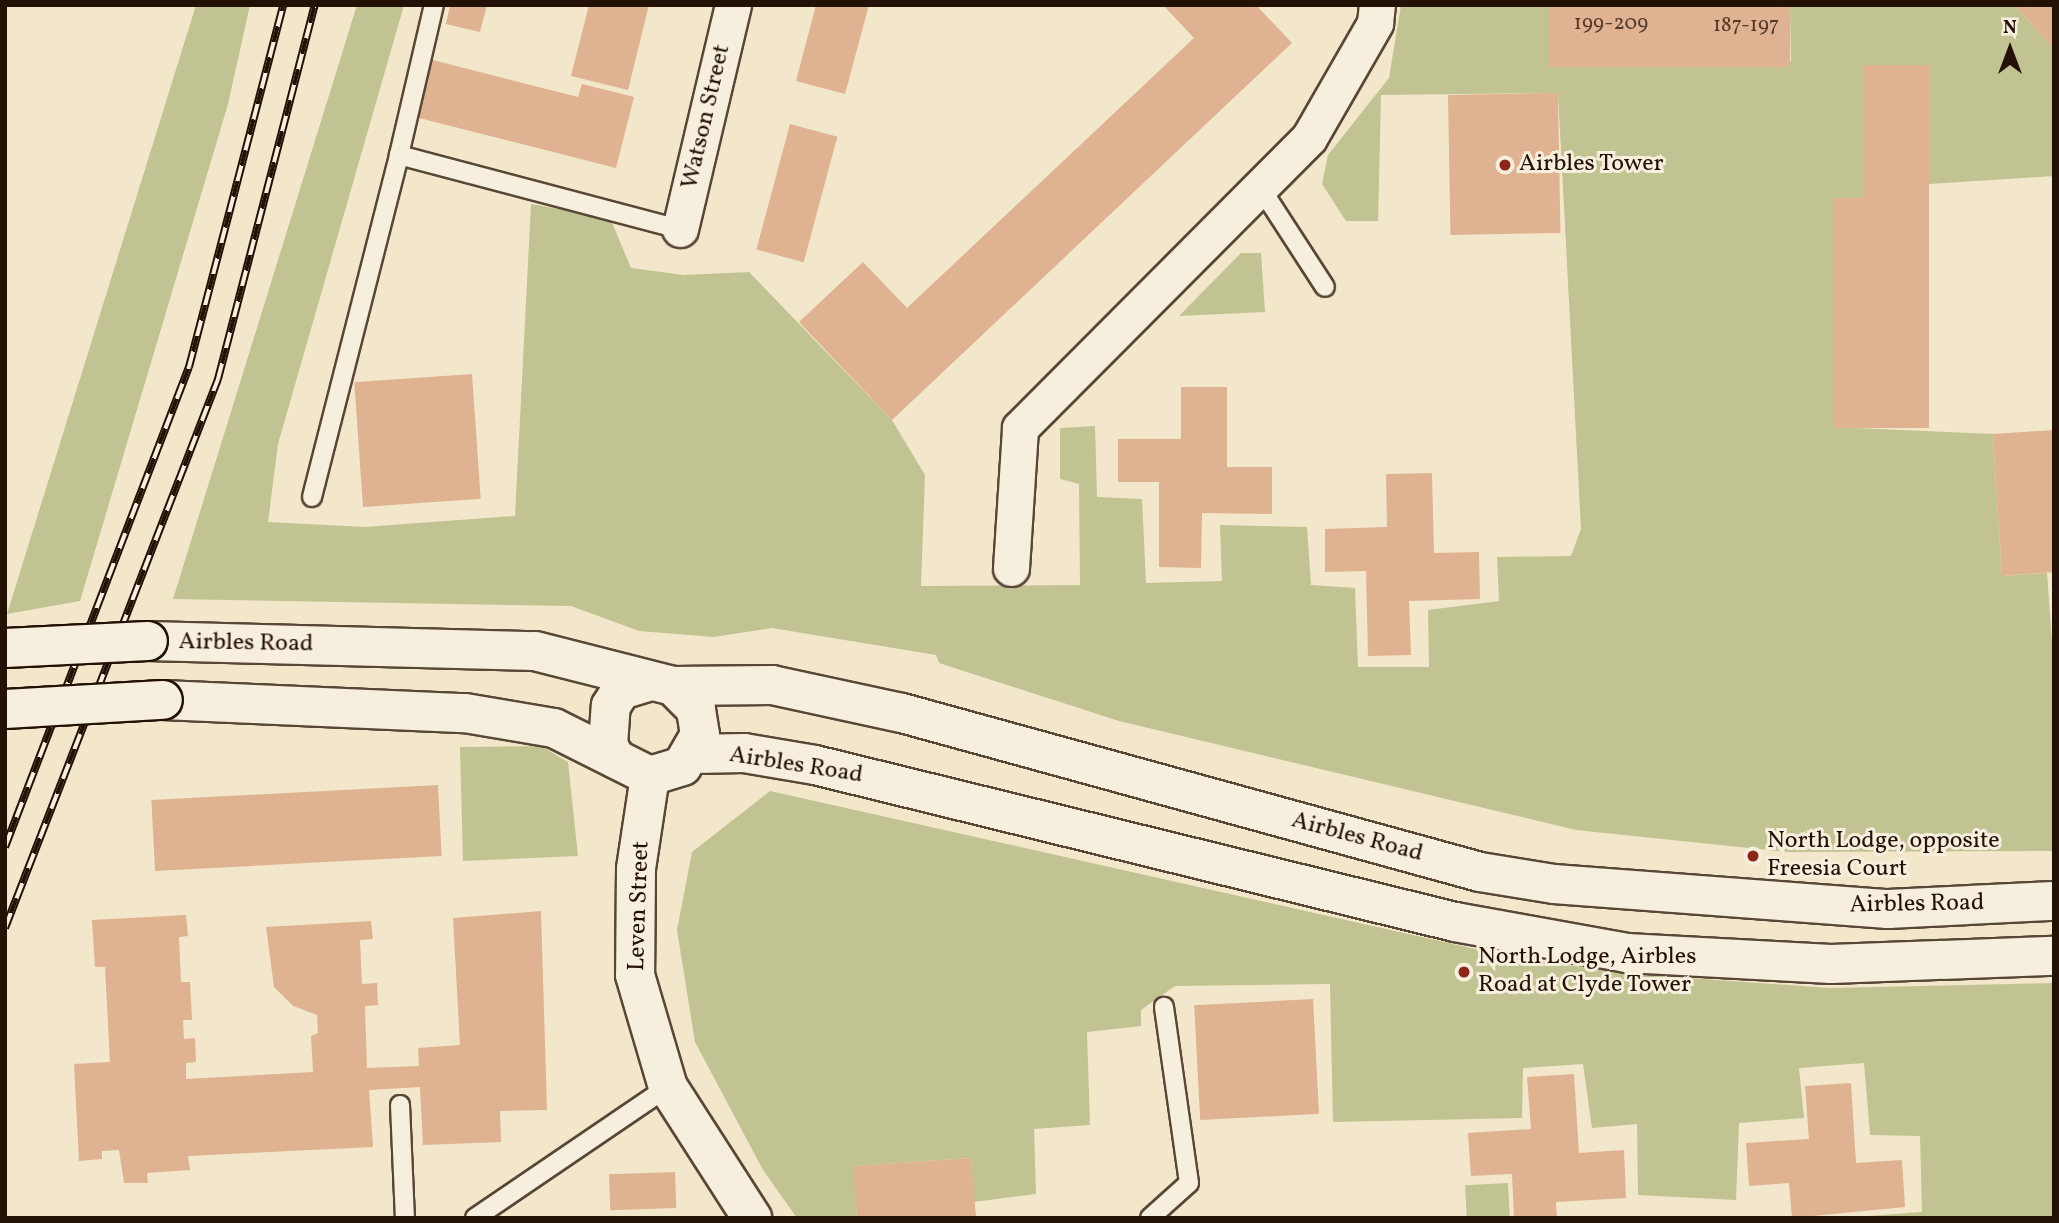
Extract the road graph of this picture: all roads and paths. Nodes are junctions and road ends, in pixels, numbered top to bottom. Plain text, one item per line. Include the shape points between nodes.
1 (434, 5) edge
2 (733, 5) edge
3 (1377, 5) edge
4 (399, 156) junction
5 (1260, 187) junction
6 (680, 229) joint
7 (1325, 288) dead end
8 (312, 497) dead end
9 (1011, 568) dead end
10 (5, 648) edge
11 (662, 684) junction
12 (5, 709) edge
13 (693, 754) junction
14 (633, 768) junction
15 (2054, 901) edge
16 (2054, 956) edge
17 (1164, 1007) dead end
18 (668, 1087) junction
19 (400, 1105) dead end
20 (405, 1218) edge
21 (475, 1218) edge
22 (752, 1218) edge
23 (1150, 1218) edge

1 - 4 lane
2 - 6 street, Watson Street
3 - 5 street via 1375,23 1309,138
4 - 6 lane
4 - 8 lane
5 - 7 lane
5 - 9 street via 1020,428
10 - 11 main road, Airbles Road, bridge via 148,641 535,651
11 - 13 main road, Airbles Road via 687,696 699,718
11 - 14 main road, Airbles Road via 621,690 611,706 608,745
11 - 15 main road, Airbles Road via 772,685 902,713 1480,872 1554,884 1888,909
12 - 14 main road, bridge via 163,700 465,713 554,728
13 - 14 main road, Airbles Road via 682,766
13 - 16 main road, Airbles Road via 744,753 815,765 1455,922 1627,953 1831,964
14 - 18 main road, Leven Street via 635,975
17 - 23 lane via 1189,1182
18 - 21 lane
18 - 22 main road, Leven Street
19 - 20 lane

